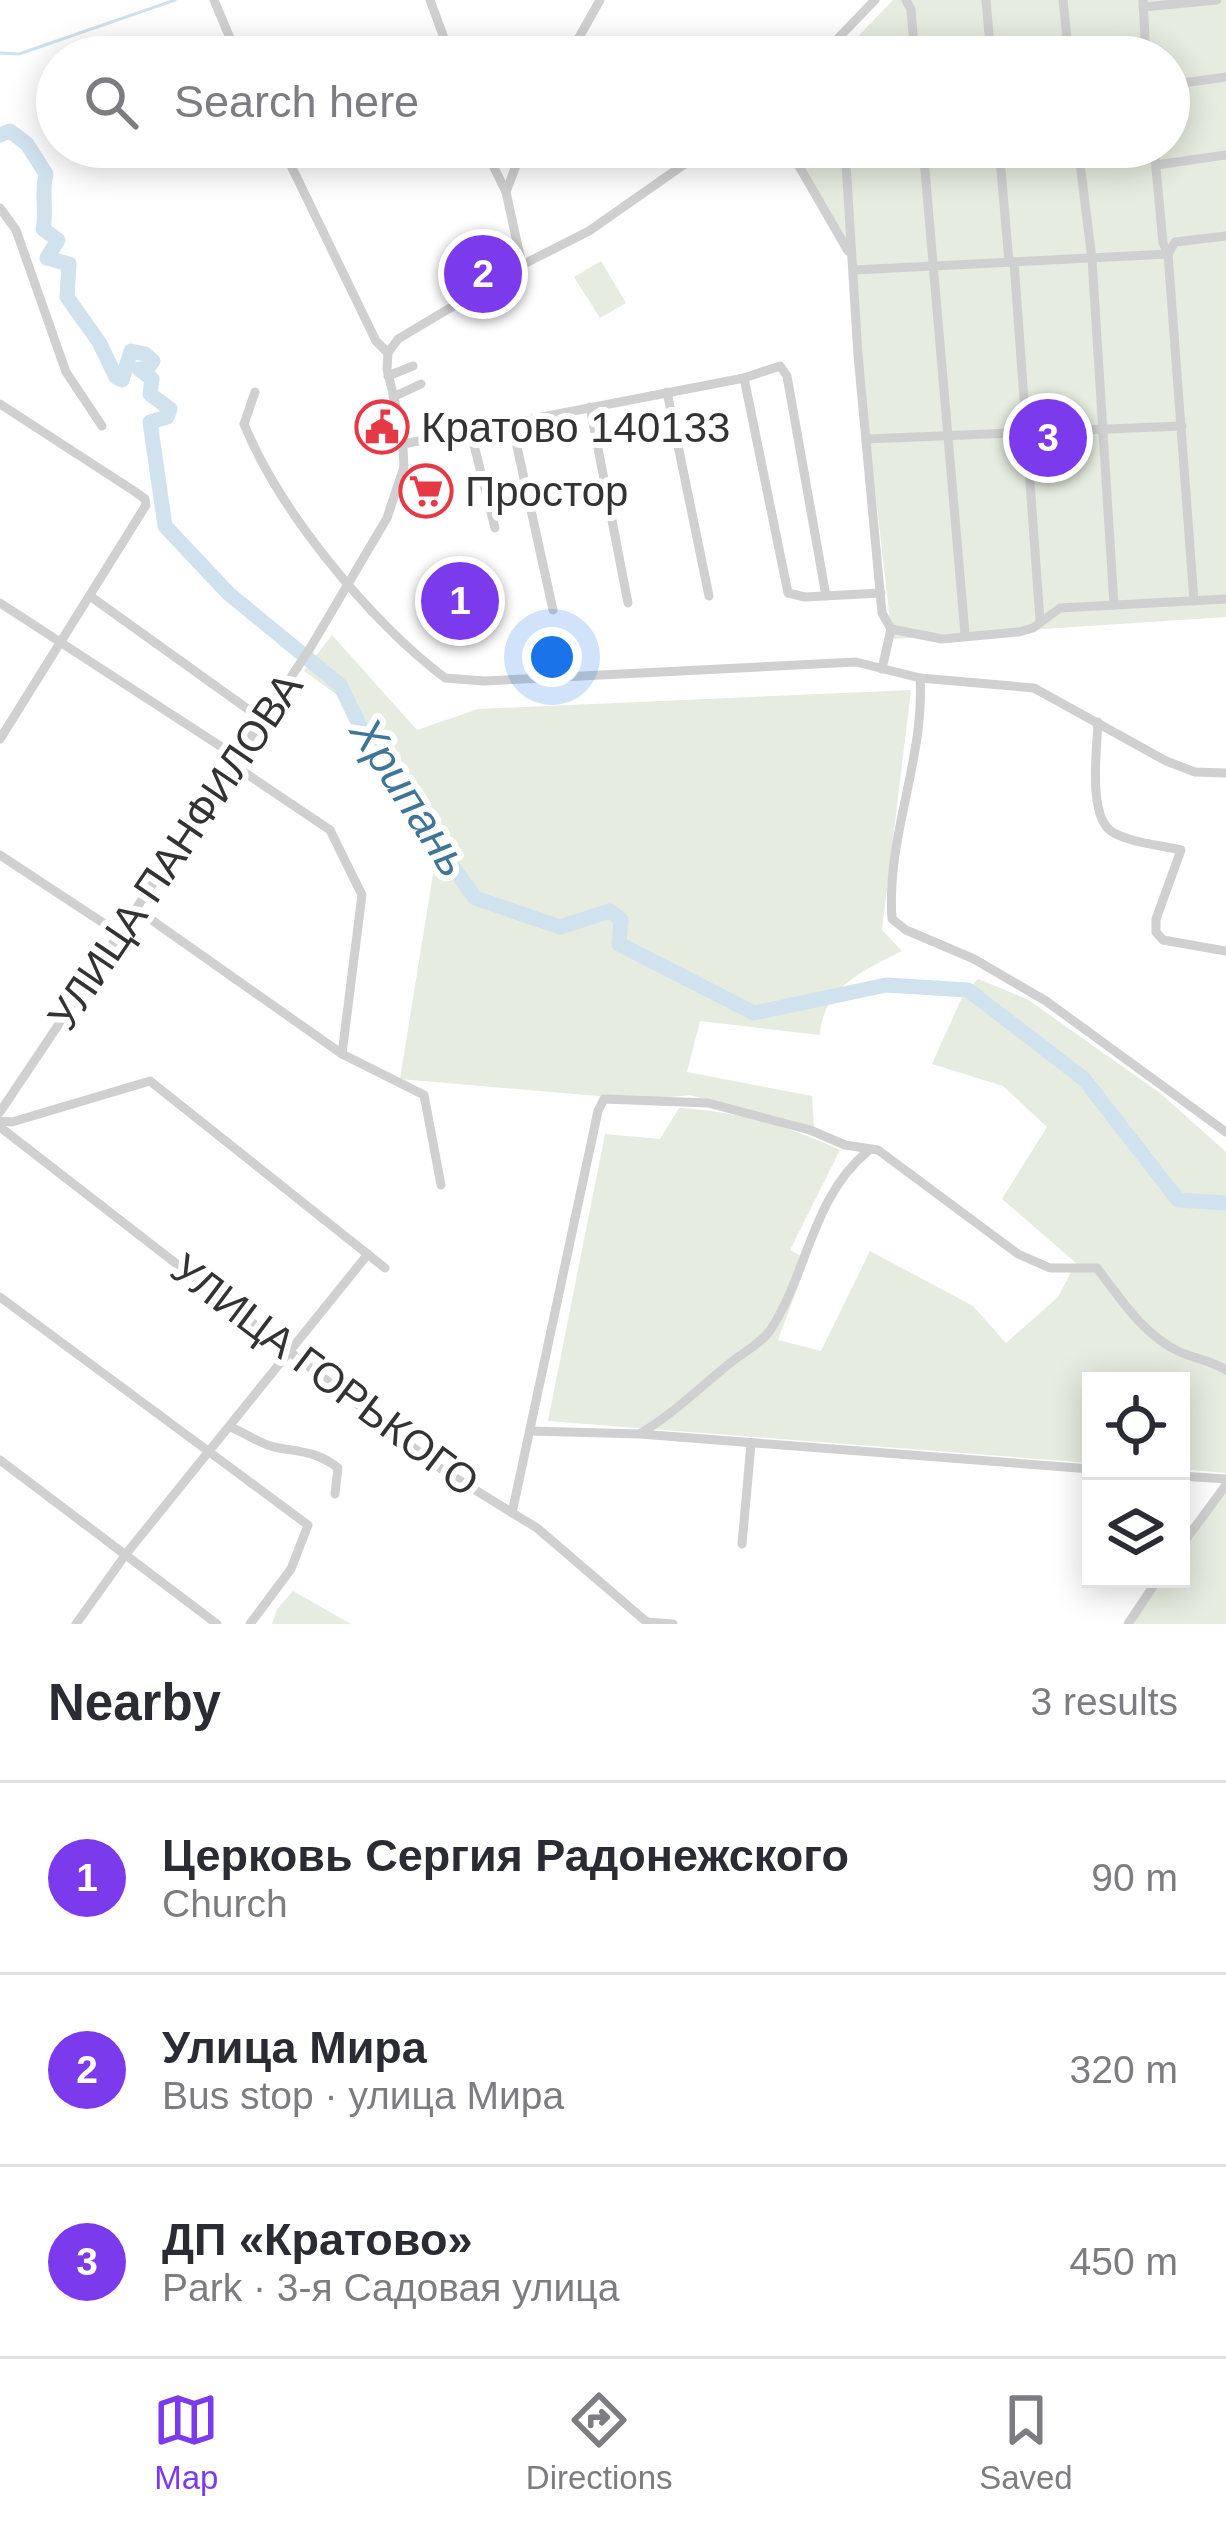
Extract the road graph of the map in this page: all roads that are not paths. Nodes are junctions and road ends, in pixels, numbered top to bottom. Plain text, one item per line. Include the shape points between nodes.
1 (214, 0) edge
2 (430, 0) edge
3 (600, 0) edge
4 (875, 0) edge
5 (906, 0) edge
6 (986, 0) edge
7 (1064, 0) edge
8 (1217, 0) edge
9 (1143, 4) edge
10 (229, 36) edge
11 (443, 36) edge
12 (579, 36) edge
13 (842, 36) edge
14 (913, 36) edge
15 (989, 36) edge
16 (1067, 36) edge
17 (1145, 36) edge
18 (1226, 76) edge
19 (1190, 82) edge
20 (1226, 154) edge
21 (1190, 160) edge
22 (293, 168) edge
23 (494, 168) edge
24 (515, 168) edge
25 (679, 168) edge
26 (800, 168) edge
27 (846, 168) edge
28 (925, 168) edge
29 (1001, 168) edge
30 (1081, 168) edge
31 (1156, 168) edge
32 (506, 192) junction
33 (0, 208) edge
34 (1226, 236) edge
35 (1168, 254) junction
36 (1092, 259) junction
37 (1011, 262) junction
38 (522, 265) junction
39 (853, 265) junction
40 (933, 266) junction
41 (388, 353) junction
42 (413, 366) dead end
43 (388, 376) junction
44 (744, 378) junction
45 (421, 384) dead end
46 (255, 392) dead end
47 (667, 392) junction
48 (393, 397) junction
49 (0, 404) edge
50 (590, 407) junction
51 (512, 424) junction
52 (102, 426) dead end
53 (1182, 426) junction
54 (470, 429) junction
55 (1105, 430) junction
56 (1028, 434) junction
57 (949, 438) junction
58 (867, 440) junction
59 (403, 444) junction
60 (495, 528) dead end
61 (350, 583) junction
62 (881, 593) junction
63 (90, 596) junction
64 (710, 596) dead end
65 (826, 596) junction
66 (1226, 599) edge
67 (1194, 601) junction
68 (0, 603) edge
69 (628, 603) dead end
70 (1114, 605) junction
71 (553, 610) dead end
72 (1040, 620) junction
73 (891, 629) junction
74 (965, 634) junction
75 (62, 642) junction
76 (881, 669) junction
77 (920, 678) junction
78 (263, 720) junction
79 (1098, 722) junction
80 (0, 739) edge
81 (235, 761) junction
82 (1226, 773) edge
83 (0, 855) edge
84 (136, 909) junction
85 (119, 934) junction
86 (1226, 951) edge
87 (342, 1054) junction
88 (0, 1120) edge
89 (1226, 1132) edge
90 (868, 1151) junction
91 (441, 1185) dead end
92 (368, 1254) junction
93 (385, 1268) dead end
94 (0, 1297) edge
95 (289, 1351) junction
96 (1226, 1370) edge
97 (230, 1427) junction
98 (530, 1431) junction
99 (640, 1434) junction
100 (751, 1444) junction
101 (208, 1452) junction
102 (0, 1460) edge
103 (1082, 1468) edge
104 (1190, 1477) edge
105 (1226, 1482) edge
106 (335, 1493) dead end
107 (512, 1513) junction
108 (1190, 1533) edge
109 (742, 1544) dead end
110 (127, 1554) junction
111 (1152, 1588) edge
112 (648, 1623) edge
113 (76, 1624) edge
114 (218, 1624) edge
115 (250, 1624) edge
116 (673, 1624) edge
117 (1128, 1624) edge

1 - 10 street
2 - 11 street
3 - 12 street
4 - 13 street
5 - 14 street
6 - 15 street
7 - 16 street
8 - 9 street
9 - 17 street
18 - 19 street
20 - 21 street
22 - 41 street
23 - 32 street
24 - 32 street
25 - 38 street via 589,231
26 - 39 street
27 - 39 street
28 - 40 street
29 - 37 street
30 - 36 street
31 - 35 street
32 - 38 street
33 - 52 street via 16,230 66,372
34 - 35 street via 1175,242
35 - 36 street
35 - 53 street
36 - 37 street
36 - 55 street
37 - 40 street
37 - 56 street
38 - 41 street via 406,332
39 - 40 street
39 - 58 street
40 - 57 street
41 - 43 street
42 - 43 street
43 - 48 street
44 - 47 street
44 - 65 street via 786,589
44 - 65 street via 780,367 787,376
45 - 48 street
46 - 61 street via 244,424 256,454
47 - 50 street
47 - 64 street
48 - 59 street
49 - 63 street via 145,499
50 - 51 street
50 - 69 street
51 - 54 street
51 - 71 street
53 - 55 street
53 - 67 street
54 - 59 street
54 - 60 street
55 - 56 street
55 - 70 street
56 - 57 street
56 - 72 street
57 - 58 street
57 - 74 street
58 - 62 street
59 - 61 street, УЛИЦА ПАНФИЛОВА via 402,479
61 - 76 street via 415,653 455,682 856,662
61 - 78 street, УЛИЦА ПАНФИЛОВА
62 - 65 street
62 - 73 street
63 - 75 street
63 - 78 street
66 - 67 street
67 - 70 street
68 - 75 street
70 - 72 street via 1060,608
72 - 74 street via 1019,632
73 - 74 street via 942,639
73 - 76 street
75 - 80 street
75 - 81 street
76 - 77 street
77 - 79 street via 1034,688
77 - 89 street via 892,919 1046,1001
78 - 81 street, УЛИЦА ПАНФИЛОВА
79 - 82 street via 1166,761
79 - 86 street via 1103,824 1181,850 1156,932
81 - 84 street, УЛИЦА ПАНФИЛОВА
81 - 87 street via 330,830 362,895
83 - 85 street
84 - 85 street, УЛИЦА ПАНФИЛОВА
84 - 87 street
85 - 88 street, УЛИЦА ПАНФИЛОВА
87 - 91 street via 424,1095
88 - 92 street via 150,1082
88 - 95 street, УЛИЦА ГОРЬКОГО
90 - 96 street via 878,1150 1018,1254 1050,1268 1096,1268 1163,1342
90 - 98 street via 708,1103 604,1100
90 - 99 street via 847,1168 769,1333
92 - 93 street
92 - 95 street
94 - 101 street
95 - 97 street
95 - 107 street, УЛИЦА ГОРЬКОГО via 441,1469
97 - 101 street
97 - 106 street via 270,1447 328,1460 338,1468
98 - 99 street
98 - 107 street
99 - 100 street
100 - 103 street
100 - 109 street
101 - 110 street
101 - 115 street via 308,1525 291,1569
102 - 110 street
104 - 105 street
105 - 108 street
107 - 112 street, УЛИЦА ГОРЬКОГО
110 - 113 street
110 - 114 street
111 - 117 street
112 - 116 street

